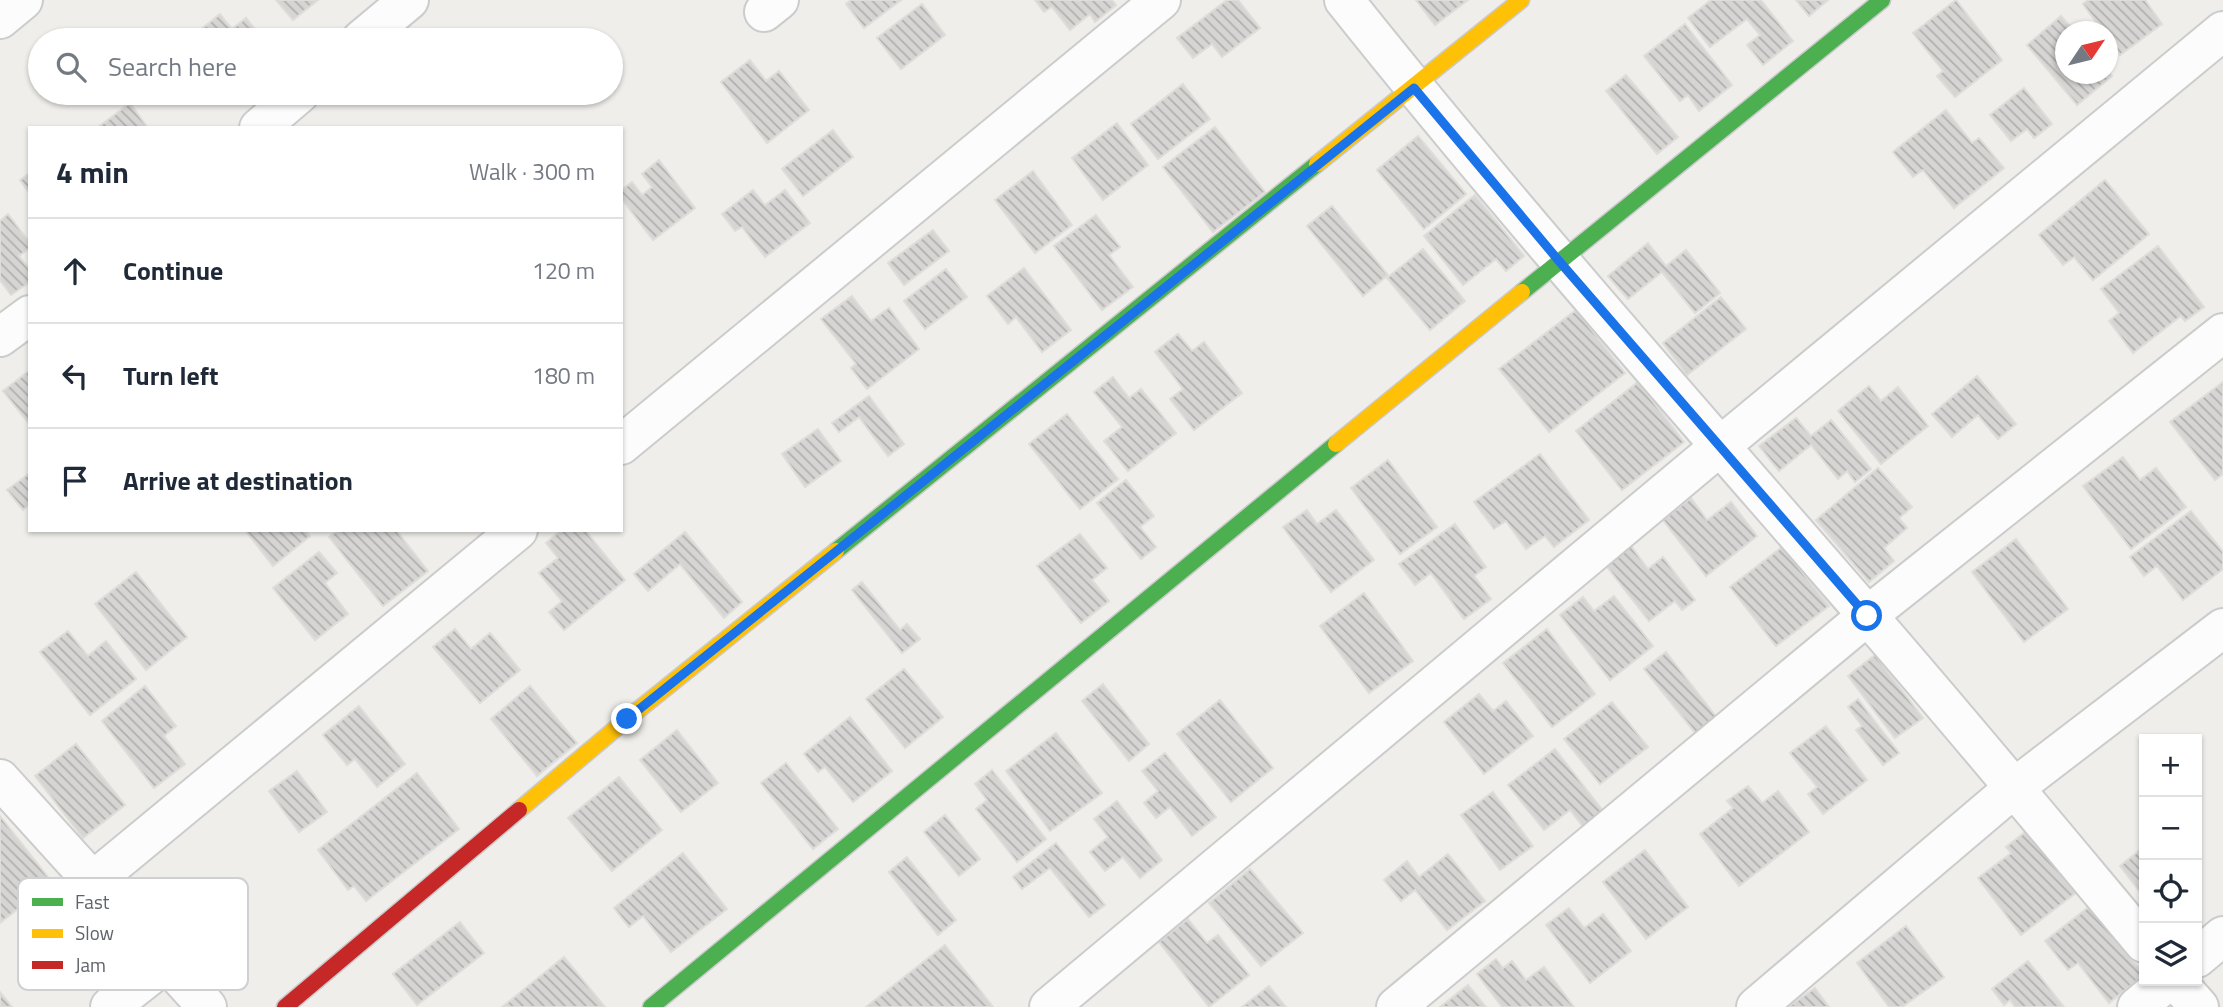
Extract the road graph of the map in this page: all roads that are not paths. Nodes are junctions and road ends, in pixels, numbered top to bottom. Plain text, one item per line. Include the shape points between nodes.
1 (23, 0) edge
2 (408, 0) edge
3 (1161, 0) edge
4 (1344, 0) edge
5 (1521, 0) edge
6 (1882, 0) edge
7 (0, 19) edge
8 (375, 28) edge
9 (2223, 31) edge
10 (1414, 88) junction
11 (286, 105) edge
12 (261, 126) edge
13 (1559, 261) junction
14 (28, 316) edge
15 (2223, 333) edge
16 (0, 337) edge
17 (623, 443) edge
18 (1719, 447) junction
19 (516, 532) edge
20 (1867, 616) junction
21 (2223, 628) edge
22 (0, 779) edge
23 (2014, 788) junction
24 (90, 878) edge
25 (97, 878) edge
26 (2223, 936) edge
27 (2139, 937) edge
28 (2202, 954) edge
29 (2162, 986) edge
30 (2180, 986) edge
31 (132, 990) edge
32 (192, 990) edge
33 (110, 1007) edge
34 (207, 1007) edge
35 (285, 1007) edge
36 (651, 1007) edge
37 (1049, 1007) edge
38 (1395, 1007) edge
39 (1756, 1007) edge
40 (2137, 1007) edge
41 (2199, 1007) edge

1 - 7 street
2 - 8 street
3 - 17 street
4 - 10 street
5 - 10 street
6 - 13 street
9 - 18 street
10 - 13 street
10 - 35 street via 627,719
11 - 12 street
13 - 18 street
13 - 36 street
14 - 16 street
15 - 20 street
18 - 20 street
18 - 37 street
19 - 25 street
20 - 23 street
20 - 38 street
21 - 23 street
22 - 24 street
23 - 27 street
23 - 39 street
26 - 28 street
29 - 40 street
30 - 41 street
31 - 33 street
32 - 34 street

